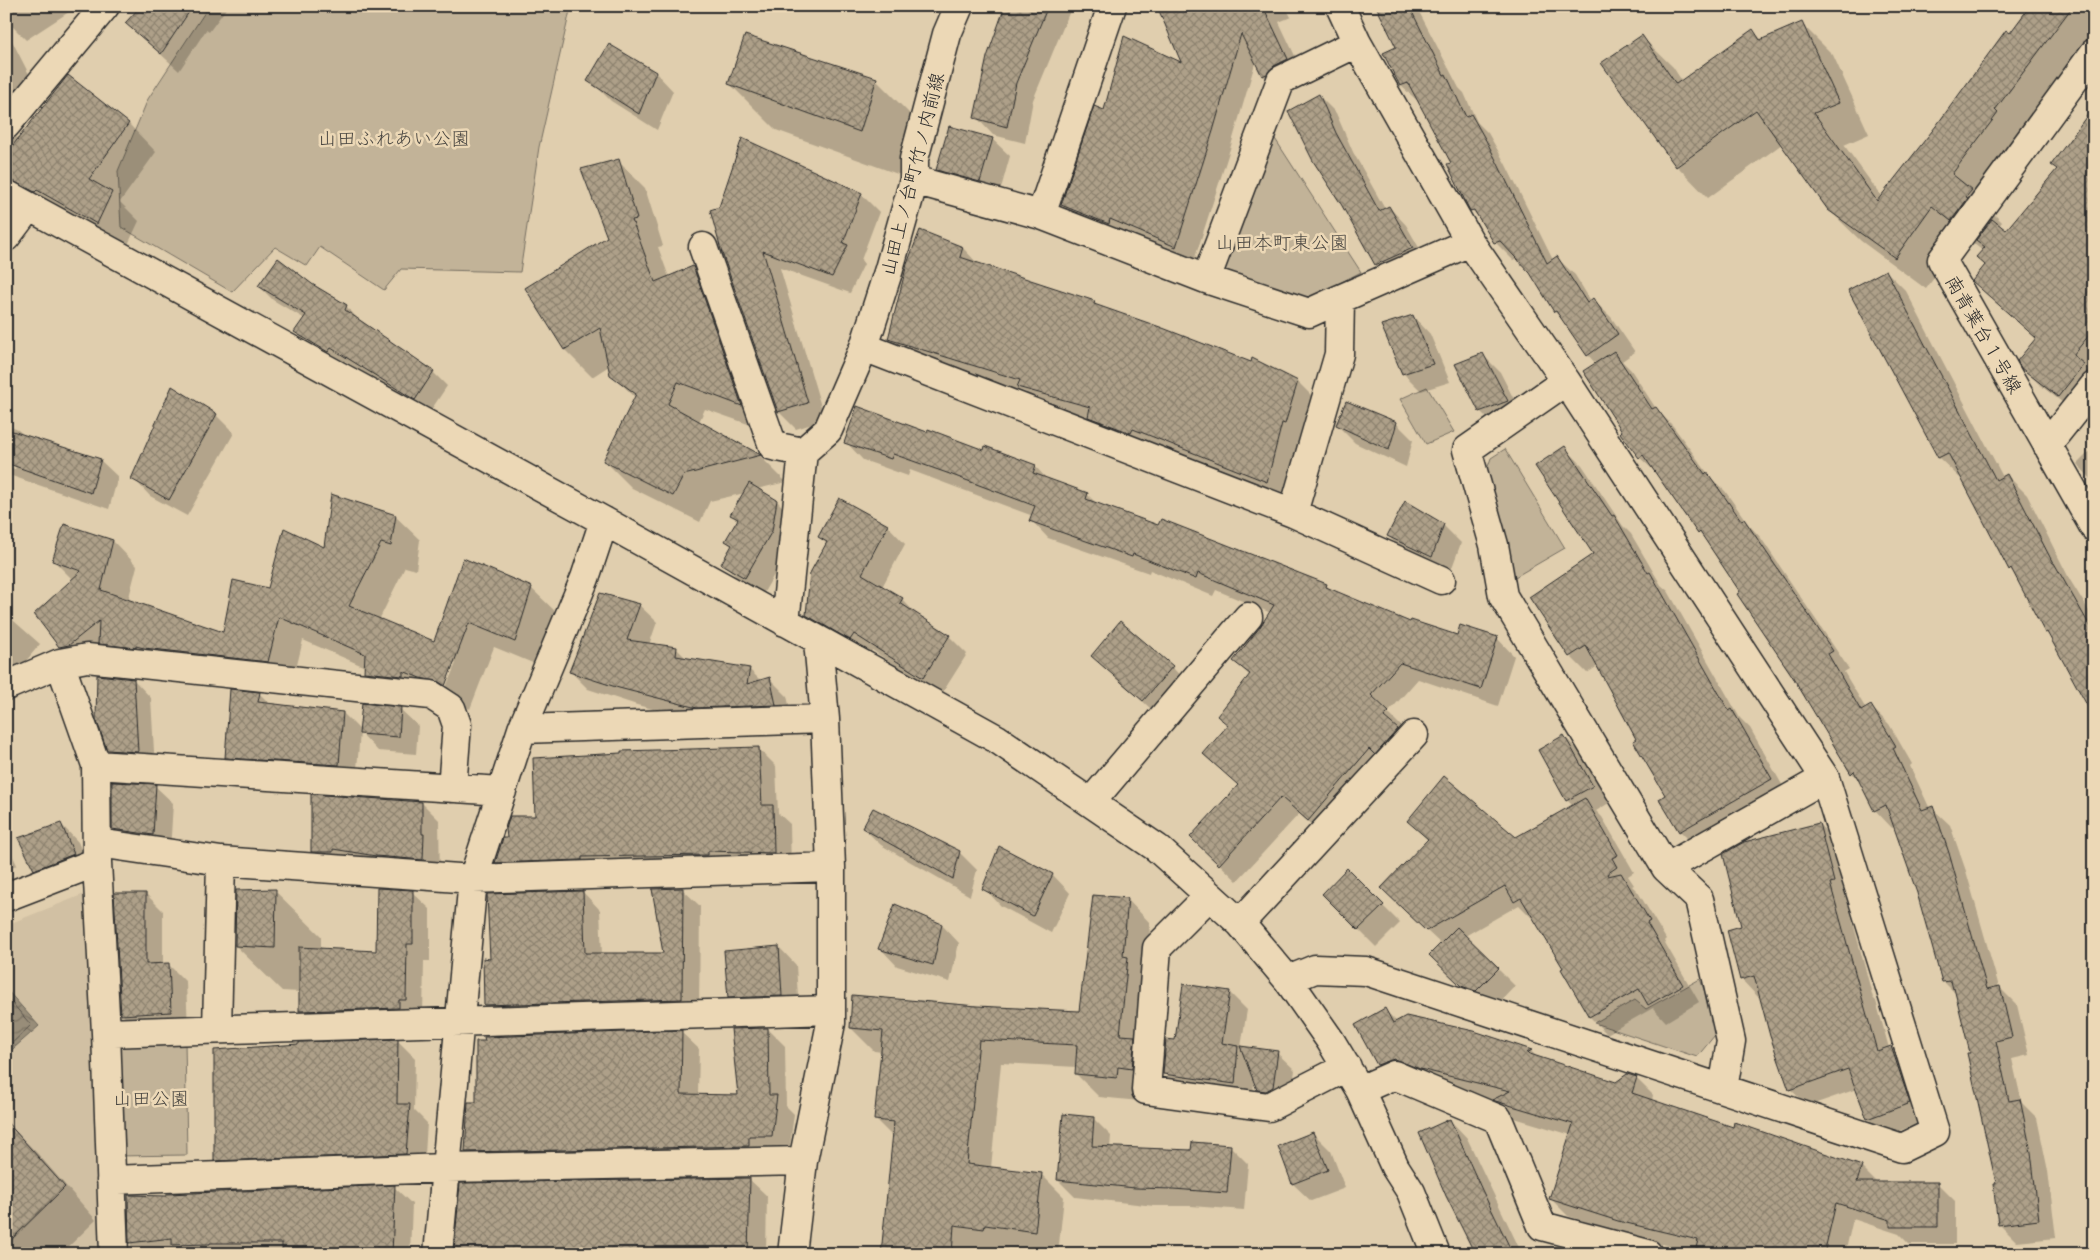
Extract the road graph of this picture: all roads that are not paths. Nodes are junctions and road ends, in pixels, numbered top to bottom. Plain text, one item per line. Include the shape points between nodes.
1 (105, 6) edge
2 (959, 6) edge
3 (1112, 6) edge
4 (1340, 6) edge
5 (1357, 43) junction
6 (2094, 53) edge
7 (6, 125) edge
8 (914, 180) junction
9 (17, 201) edge
10 (1041, 215) junction
11 (6, 237) edge
12 (1470, 242) junction
13 (703, 247) dead end
14 (1206, 279) junction
15 (1340, 299) junction
16 (864, 347) junction
17 (1566, 381) junction
18 (2094, 386) edge
19 (2047, 445) junction
20 (803, 452) junction
21 (1293, 513) junction
22 (604, 521) junction
23 (2094, 527) edge
24 (1441, 580) dead end
25 (1248, 617) dead end
26 (785, 622) junction
27 (818, 641) junction
28 (60, 663) junction
29 (6, 686) edge
30 (825, 719) junction
31 (522, 729) junction
32 (1414, 734) dead end
33 (96, 765) junction
34 (1825, 778) junction
35 (452, 788) junction
36 (502, 791) junction
37 (1091, 802) junction
38 (98, 852) junction
39 (221, 861) junction
40 (831, 867) junction
41 (1666, 868) junction
42 (473, 879) junction
43 (6, 896) edge
44 (1209, 896) junction
45 (1240, 923) junction
46 (1288, 980) junction
47 (831, 1010) junction
48 (460, 1022) junction
49 (217, 1029) junction
50 (106, 1032) junction
51 (1354, 1079) junction
52 (1724, 1089) junction
53 (803, 1161) junction
54 (446, 1168) junction
55 (111, 1180) junction
56 (114, 1254) edge
57 (438, 1254) edge
58 (792, 1254) edge
59 (1436, 1254) edge
60 (1648, 1254) edge

1 - 7 street
2 - 8 street, 山田上ノ台町竹ノ内前線 via 947,34 914,159
3 - 10 street
4 - 5 street
5 - 12 street
5 - 14 street via 1280,80
6 - 19 street, 南青葉台１号線 via 1942,260
8 - 10 street
8 - 16 street, 山田上ノ台町竹ノ内前線
9 - 11 street
9 - 22 street
10 - 14 street
12 - 15 street
12 - 17 street
13 - 20 street via 772,446
14 - 15 street via 1309,313
15 - 21 street via 1339,354
16 - 20 street, 山田上ノ台町竹ノ内前線 via 828,430
16 - 21 street
17 - 34 street
17 - 41 street via 1467,450 1494,545 1503,596
18 - 19 street
19 - 23 street, 南青葉台１号線
20 - 26 street
21 - 24 street
22 - 26 street
22 - 31 street via 585,578
25 - 37 street
26 - 27 street
27 - 30 street
27 - 37 street via 997,739
28 - 29 street
28 - 33 street
28 - 35 street via 87,658 431,695 451,708 457,725
30 - 31 street
30 - 40 street
31 - 36 street
32 - 45 street
33 - 35 street
33 - 38 street
34 - 41 street
34 - 52 street via 1935,1132 1902,1148
35 - 36 street
36 - 42 street
37 - 44 street via 1157,848
38 - 39 street
38 - 43 street
38 - 50 street
39 - 42 street
39 - 49 street
40 - 42 street
40 - 47 street
41 - 52 street via 1699,899 1731,1041
42 - 48 street
44 - 45 street
44 - 51 street via 1156,948 1146,1090 1269,1108
45 - 46 street
46 - 51 street
46 - 52 street via 1315,970 1366,971
47 - 48 street
47 - 53 street
48 - 49 street
48 - 54 street
49 - 50 street
50 - 55 street
51 - 59 street via 1395,1168 1411,1192
51 - 60 street via 1394,1075 1498,1119 1542,1226
53 - 54 street
53 - 58 street
54 - 55 street
54 - 57 street
55 - 56 street

